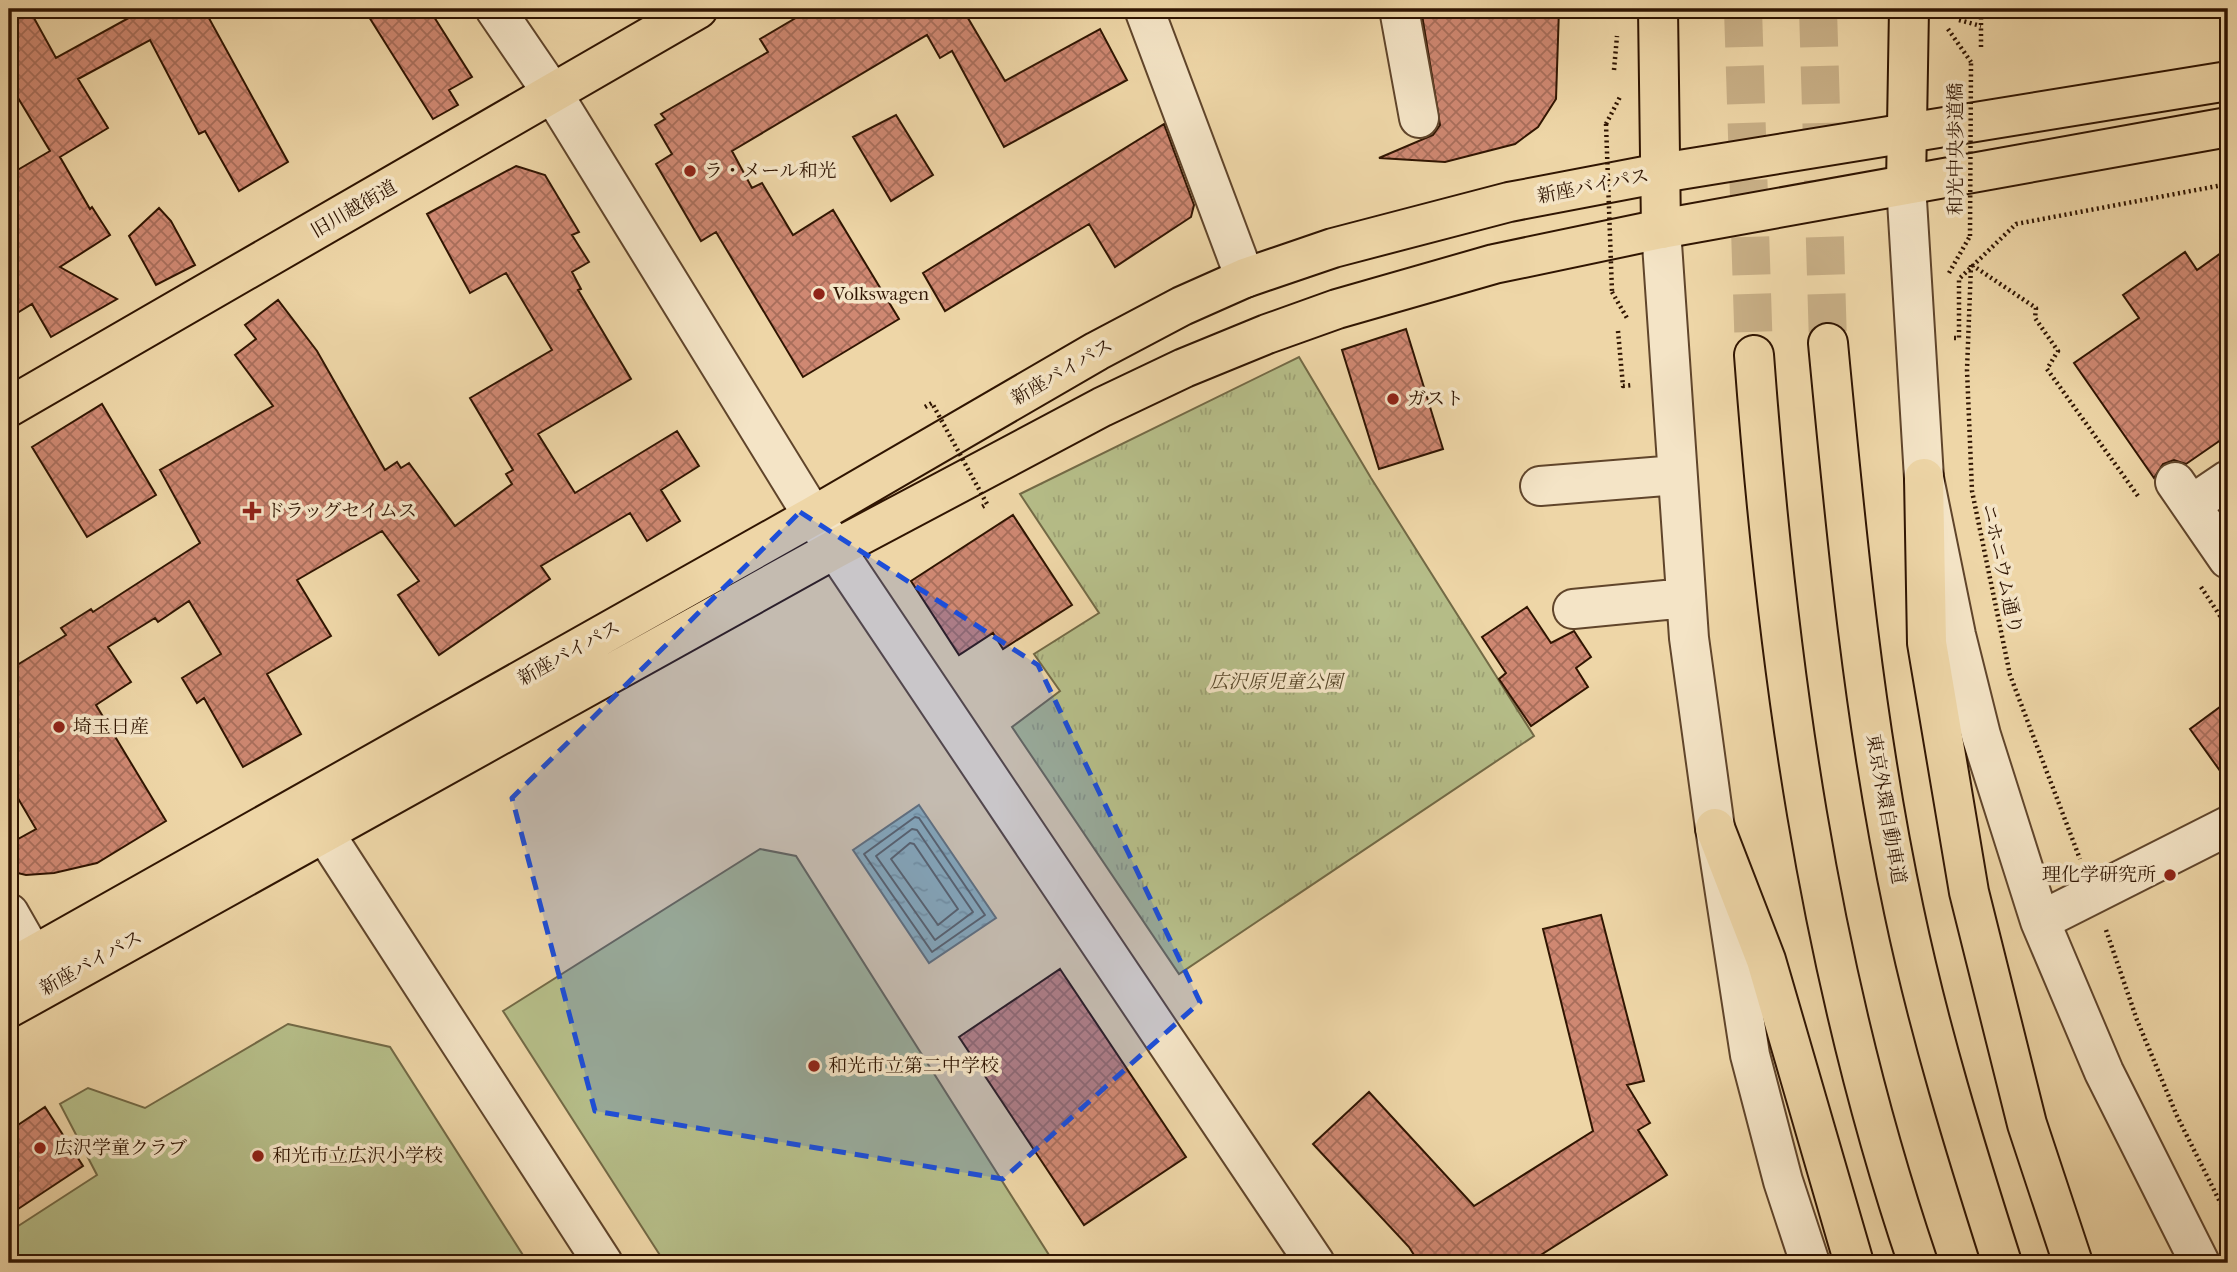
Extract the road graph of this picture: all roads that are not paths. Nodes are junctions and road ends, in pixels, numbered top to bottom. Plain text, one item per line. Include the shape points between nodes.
1 (495, 9) edge
2 (698, 9) edge
3 (1144, 9) edge
4 (1399, 9) edge
5 (1658, 9) edge
6 (1926, 14) edge
7 (2228, 81) edge
8 (552, 94) junction
9 (1419, 118) dead end
10 (2228, 127) edge
11 (1908, 132) junction
12 (1661, 173) junction
13 (1906, 184) junction
14 (1661, 229) junction
15 (1245, 278) junction
16 (1828, 343) tunnel mouth
17 (1754, 355) tunnel mouth
18 (9, 407) edge
19 (1678, 475) junction
20 (1924, 478) junction
21 (2228, 480) edge
22 (1540, 486) dead end
23 (813, 516) junction
24 (835, 549) junction
25 (2228, 559) edge
26 (1686, 597) junction
27 (1573, 609) dead end
28 (2228, 826) edge
29 (1715, 828) junction
30 (325, 834) junction
31 (9, 913) edge
32 (2040, 921) junction
33 (21, 962) edge
34 (9, 1008) edge
35 (603, 1263) edge
36 (1315, 1263) edge
37 (1810, 1263) edge
38 (1854, 1263) edge
39 (1918, 1263) edge
40 (2002, 1263) edge
41 (2073, 1263) edge
42 (2200, 1263) edge

1 - 8 street
2 - 8 main road, 旧川越街道
3 - 15 street
4 - 9 street
5 - 12 main road
6 - 11 main road
7 - 11 main road, 新座バイパス
8 - 18 main road, 旧川越街道
8 - 23 street
10 - 13 main road, 新座バイパス
11 - 12 main road, 新座バイパス
11 - 13 main road
12 - 14 main road
12 - 15 main road, 新座バイパス via 1508,202 1333,248
13 - 14 main road, 新座バイパス
13 - 20 street
14 - 19 street
14 - 24 main road, 新座バイパス via 1494,264 1267,334 1102,407
15 - 23 main road, 新座バイパス via 1097,351
16 - 40 main road, 東京外環自動車道 via 1866,695 1904,911 1966,1152
17 - 39 main road via 1792,724 1827,935 1886,1168
19 - 22 street
19 - 26 street
20 - 32 street via 1981,736
20 - 41 main road via 1927,643 1969,892 2027,1124
21 - 25 street via 2183,493
23 - 24 street
23 - 33 main road, 新座バイパス
24 - 30 main road, 新座バイパス
24 - 36 street
26 - 27 street
26 - 29 street
28 - 32 street via 2088,880
29 - 37 street via 1750,1055
29 - 38 main road via 1766,960
30 - 34 main road, 新座バイパス
30 - 35 street
31 - 33 street
32 - 42 street via 2104,1072

